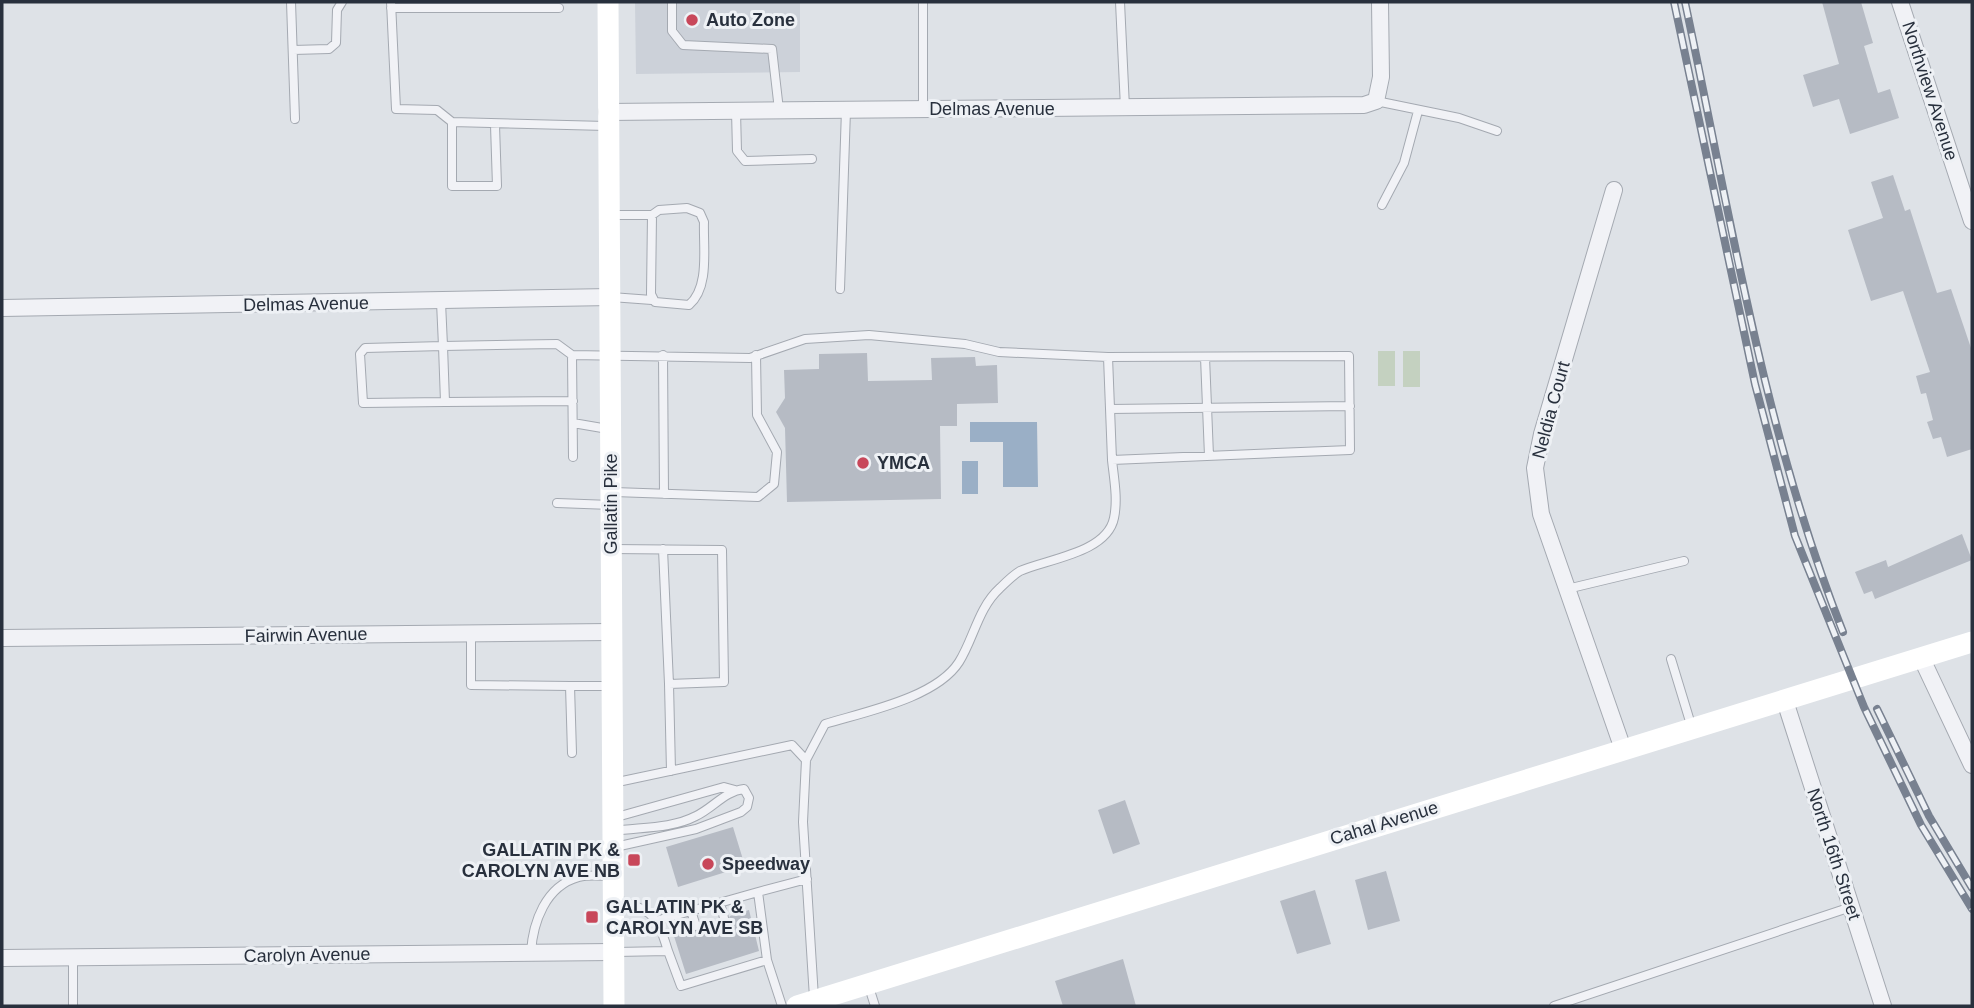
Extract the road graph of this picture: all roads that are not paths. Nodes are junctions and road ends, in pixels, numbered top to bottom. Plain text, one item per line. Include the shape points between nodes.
1 (291, 2) edge
2 (342, 2) edge
3 (608, 2) edge
4 (672, 2) edge
5 (923, 2) edge
6 (1120, 2) edge
7 (1380, 2) edge
8 (1900, 2) edge
9 (391, 5) edge
10 (559, 8) dead end
11 (293, 50) junction
12 (1376, 101) junction
13 (1125, 108) junction
14 (779, 110) junction
15 (846, 110) junction
16 (923, 110) junction
17 (736, 111) junction
18 (1418, 111) junction
19 (295, 119) dead end
20 (608, 119) junction
21 (452, 122) junction
22 (495, 125) junction
23 (1497, 131) dead end
24 (813, 159) dead end
25 (1614, 190) dead end
26 (1382, 205) dead end
27 (610, 215) junction
28 (652, 215) junction
29 (1972, 221) edge
30 (840, 289) dead end
31 (611, 297) junction
32 (652, 300) junction
33 (441, 302) junction
34 (2, 308) edge
35 (443, 346) junction
36 (611, 353) junction
37 (572, 355) junction
38 (663, 355) junction
39 (756, 355) junction
40 (1108, 357) junction
41 (1205, 357) junction
42 (573, 401) junction
43 (445, 402) junction
44 (1350, 406) junction
45 (1207, 408) junction
46 (1110, 409) junction
47 (573, 423) junction
48 (611, 430) junction
49 (1209, 456) junction
50 (573, 457) dead end
51 (1112, 460) junction
52 (664, 494) junction
53 (611, 498) junction
54 (557, 503) dead end
55 (611, 549) junction
56 (663, 549) junction
57 (1684, 561) dead end
58 (1567, 589) junction
59 (610, 632) junction
60 (471, 634) junction
61 (2, 638) edge
62 (1972, 642) edge
63 (1921, 657) junction
64 (1671, 659) dead end
65 (668, 684) junction
66 (611, 685) junction
67 (570, 686) junction
68 (1784, 701) junction
69 (1692, 728) junction
70 (1623, 748) junction
71 (572, 753) dead end
72 (806, 760) junction
73 (1972, 765) edge
74 (671, 771) junction
75 (612, 783) junction
76 (735, 790) junction
77 (612, 832) junction
78 (612, 876) junction
79 (807, 879) junction
80 (758, 892) junction
81 (612, 898) junction
82 (720, 903) junction
83 (1851, 907) junction
84 (691, 911) junction
85 (724, 918) dead end
86 (659, 920) junction
87 (696, 926) dead end
88 (668, 951) junction
89 (613, 952) junction
90 (531, 953) junction
91 (73, 957) junction
92 (2, 958) edge
93 (736, 958) dead end
94 (767, 960) junction
95 (709, 967) dead end
96 (739, 968) junction
97 (712, 976) junction
98 (868, 984) junction
99 (820, 1002) edge
100 (73, 1006) edge
101 (614, 1006) edge
102 (782, 1006) edge
103 (874, 1006) edge
104 (1554, 1006) edge
105 (1883, 1006) edge

1 - 11 lane
2 - 11 lane via 337,10 336,43 329,49
3 - 20 street, Gallatin Pike
4 - 14 lane via 672,31 683,45 772,49
5 - 16 lane
6 - 13 lane
7 - 12 street via 1381,77
8 - 29 street, Northview Avenue
9 - 10 lane
9 - 21 lane via 396,109 437,110
11 - 19 lane
12 - 13 street, Delmas Avenue via 1364,105
12 - 18 lane
13 - 16 street, Delmas Avenue
14 - 15 street, Delmas Avenue
14 - 17 street, Delmas Avenue
15 - 16 street, Delmas Avenue
15 - 30 lane
17 - 20 street, Delmas Avenue
17 - 24 lane via 737,151 745,160
18 - 23 lane
18 - 26 lane via 1404,163
20 - 22 lane
20 - 27 street, Gallatin Pike
21 - 22 lane
21 - 22 lane via 452,186 497,186
25 - 58 street, Neldia Court via 1535,468 1541,514
27 - 28 lane
27 - 31 street, Gallatin Pike
28 - 32 lane
28 - 32 lane via 659,210 687,208 700,213 704,222 698,297 689,305
31 - 32 lane
31 - 33 street, Delmas Avenue
31 - 36 street, Gallatin Pike
33 - 34 street, Delmas Avenue
33 - 35 lane
35 - 37 lane via 557,344
35 - 43 lane
35 - 43 lane via 365,348 360,354 361,402
36 - 37 lane
36 - 38 lane
36 - 48 street, Gallatin Pike
37 - 42 lane
38 - 39 lane
38 - 52 lane
39 - 40 lane via 805,339 869,335 965,344 999,352
39 - 52 lane via 757,415 777,452 774,484 758,497
40 - 41 lane
40 - 46 lane
41 - 44 lane via 1349,356
41 - 45 lane
42 - 43 lane
42 - 47 lane
44 - 45 lane
44 - 49 lane via 1350,450
45 - 46 lane
45 - 49 lane
46 - 51 lane
47 - 48 lane
47 - 50 lane
48 - 53 street, Gallatin Pike
49 - 51 lane
51 - 72 lane via 1114,522 1093,546 1018,572 996,591 958,663 936,684 825,724
52 - 53 lane
53 - 54 lane
53 - 55 street, Gallatin Pike
55 - 56 lane
55 - 59 street, Gallatin Pike
56 - 65 lane
56 - 65 lane via 722,550 724,682
57 - 58 lane
58 - 70 street, Neldia Court
59 - 60 street, Fairwin Avenue
59 - 66 street, Gallatin Pike
60 - 61 street, Fairwin Avenue
60 - 67 lane via 471,685
62 - 63 street, Cahal Avenue
63 - 68 street, Cahal Avenue
63 - 73 street
64 - 69 lane
65 - 74 lane
66 - 67 lane
66 - 75 street, Gallatin Pike
67 - 71 lane
68 - 69 street, Cahal Avenue
68 - 83 street, North 16th Street
69 - 70 street, Cahal Avenue
70 - 98 street, Cahal Avenue
72 - 74 lane via 792,745
72 - 79 lane via 803,822
74 - 75 lane
75 - 77 street, Gallatin Pike
76 - 77 lane via 724,787
76 - 77 lane via 698,816 666,826
76 - 77 lane via 744,789 747,807 696,829
77 - 78 street, Gallatin Pike
78 - 81 street, Gallatin Pike
78 - 90 lane via 578,877 549,899 537,915
79 - 80 lane
79 - 99 lane
80 - 82 lane
80 - 94 lane
81 - 86 lane via 642,908
81 - 89 street, Gallatin Pike
82 - 84 lane
82 - 85 lane
83 - 104 lane
83 - 105 street, North 16th Street
84 - 86 lane
84 - 87 lane
86 - 88 lane
88 - 89 lane
88 - 97 lane via 681,986
89 - 90 street, Carolyn Avenue
89 - 101 street, Gallatin Pike
90 - 91 street, Carolyn Avenue
91 - 92 street, Carolyn Avenue
91 - 100 lane
93 - 96 lane
94 - 96 lane
94 - 102 lane
95 - 97 lane
96 - 97 lane
98 - 99 street, Cahal Avenue
98 - 103 lane

